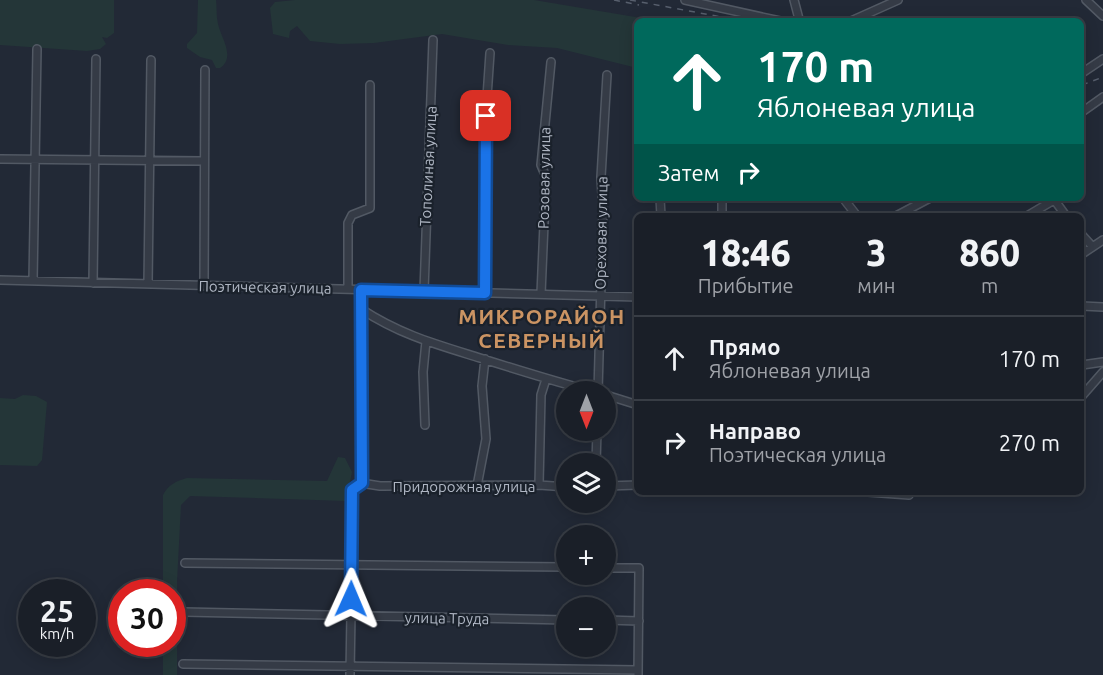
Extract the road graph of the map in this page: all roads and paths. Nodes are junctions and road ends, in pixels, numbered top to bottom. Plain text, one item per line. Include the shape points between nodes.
1 (794, 0) edge
2 (898, 0) edge
3 (1086, 0) edge
4 (685, 1) edge
5 (1103, 16) edge
6 (766, 18) edge
7 (798, 18) edge
8 (858, 18) edge
9 (433, 40) dead end
10 (37, 49) dead end
11 (490, 53) dead end
12 (96, 59) dead end
13 (1103, 59) edge
14 (151, 60) dead end
15 (551, 62) dead end
16 (205, 70) dead end
17 (1084, 72) edge
18 (607, 75) dead end
19 (370, 85) dead end
20 (1103, 97) edge
21 (1084, 111) edge
22 (0, 159) edge
23 (35, 159) junction
24 (94, 159) junction
25 (150, 160) junction
26 (204, 161) junction
27 (845, 201) edge
28 (924, 201) edge
29 (1051, 201) edge
30 (855, 213) edge
31 (902, 213) edge
32 (1032, 213) edge
33 (1084, 237) edge
34 (1103, 240) edge
35 (1092, 246) junction
36 (1084, 252) edge
37 (0, 280) edge
38 (33, 281) junction
39 (93, 283) junction
40 (148, 284) junction
41 (204, 286) junction
42 (348, 289) junction
43 (361, 290) junction
44 (424, 291) junction
45 (485, 293) junction
46 (541, 294) junction
47 (600, 296) junction
48 (634, 297) edge
49 (1084, 306) edge
50 (1103, 307) edge
51 (362, 309) junction
52 (426, 341) junction
53 (485, 359) junction
54 (1103, 362) edge
55 (1084, 365) edge
56 (1103, 372) edge
57 (546, 379) junction
58 (597, 381) edge
59 (556, 382) edge
60 (1084, 394) edge
61 (616, 398) edge
62 (634, 404) edge
63 (425, 425) dead end
64 (362, 483) junction
65 (539, 485) junction
66 (634, 485) edge
67 (477, 486) junction
68 (556, 486) edge
69 (616, 486) edge
70 (185, 563) dead end
71 (351, 565) junction
72 (556, 567) edge
73 (616, 568) edge
74 (186, 612) edge
75 (351, 616) junction
76 (556, 620) edge
77 (616, 620) edge
78 (639, 621) junction
79 (183, 664) dead end
80 (350, 666) junction
81 (638, 672) edge
82 (350, 675) edge

1 - 7 street
2 - 8 street
3 - 5 street
4 - 6 street
9 - 44 street, Тополиная улица
10 - 23 street
11 - 45 street
12 - 24 street
13 - 17 street
14 - 25 street
15 - 46 street, Розовая улица via 541,165 546,177
16 - 26 street
18 - 47 street, Ореховая улица
19 - 42 street via 370,208 352,215 348,223
20 - 21 street
22 - 23 street
23 - 24 street
23 - 38 street
24 - 25 street
24 - 39 street
25 - 26 street
25 - 40 street
26 - 41 street
27 - 30 street
28 - 31 street
29 - 32 street
33 - 35 street
34 - 35 street
35 - 36 street
37 - 38 street, Поэтическая улица
38 - 39 street, Поэтическая улица
39 - 40 street, Поэтическая улица
40 - 41 street, Поэтическая улица
41 - 42 street, Поэтическая улица
42 - 43 street, Поэтическая улица
43 - 44 street, Поэтическая улица
43 - 51 street
44 - 45 street, Поэтическая улица
45 - 46 street, Поэтическая улица
46 - 47 street, Поэтическая улица
47 - 48 street, Поэтическая улица
47 - 58 street, Ореховая улица
49 - 50 street
51 - 52 street via 392,328
51 - 64 street
52 - 53 street
52 - 63 street
53 - 57 street
53 - 67 street via 482,386 486,439
54 - 55 street
56 - 60 street
57 - 59 street
57 - 65 street via 541,395
61 - 62 street
64 - 67 street, Придорожная улица
64 - 71 street via 352,490
65 - 67 street, Придорожная улица
65 - 68 street, Придорожная улица
66 - 69 street
70 - 71 street
71 - 72 street
71 - 75 street
73 - 78 street via 639,568
74 - 75 street, улица Труда
75 - 76 street, улица Труда
75 - 80 street
77 - 78 street
78 - 81 street
79 - 80 street
80 - 81 street
80 - 82 street

